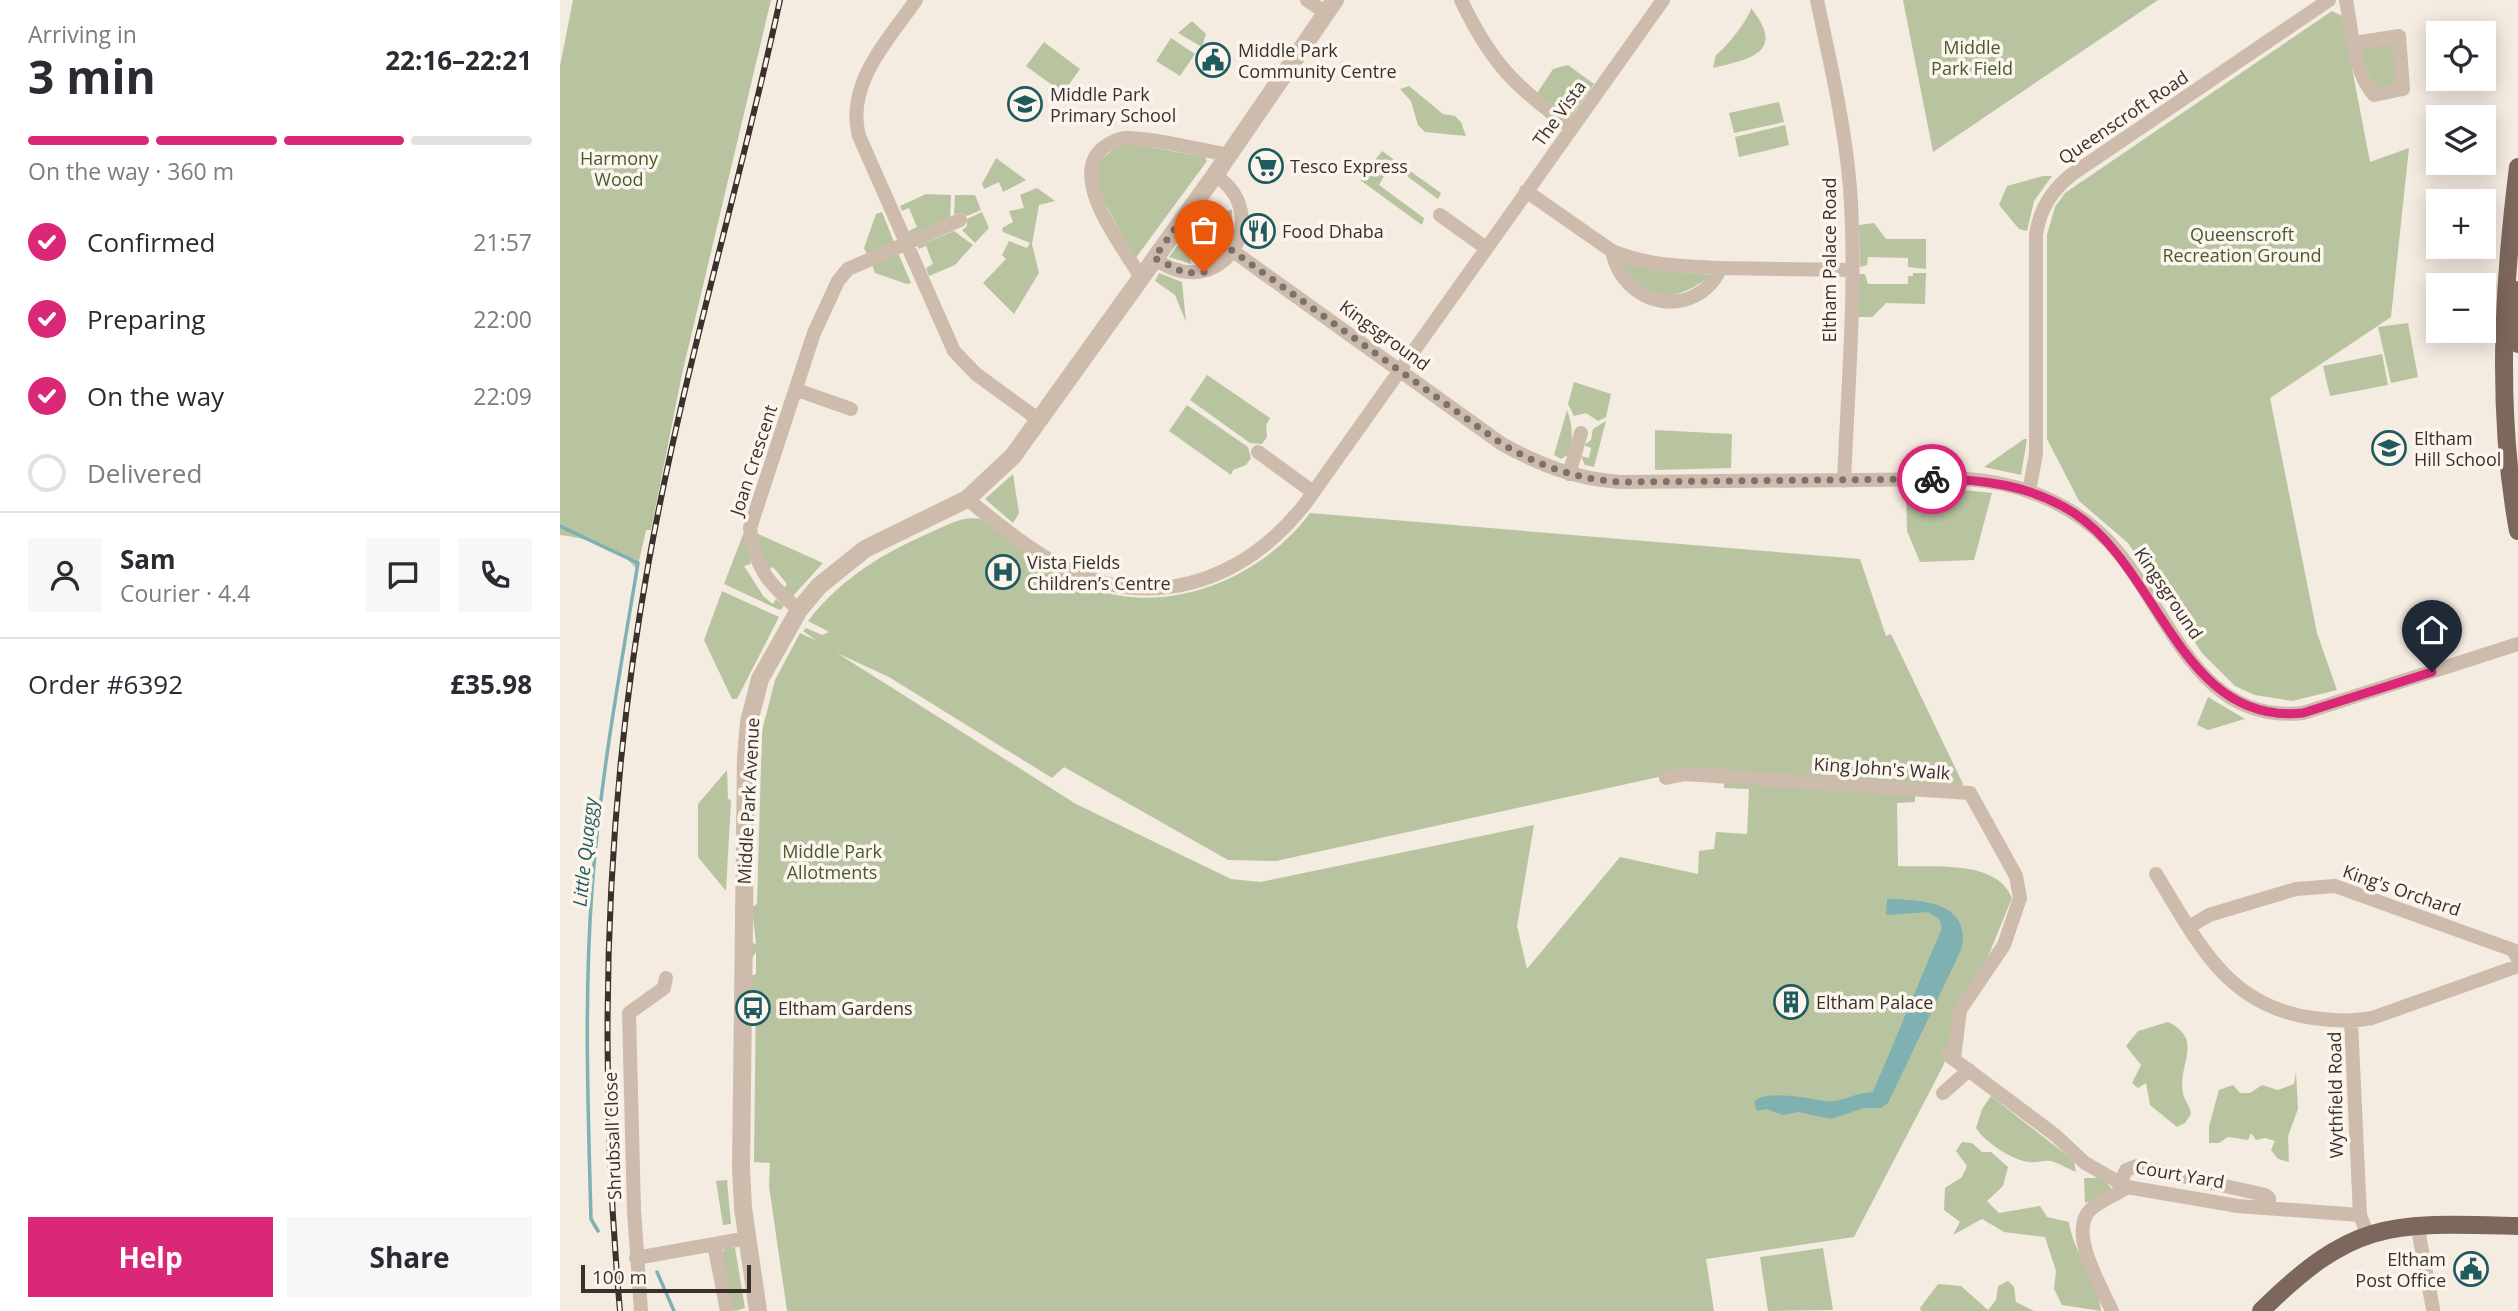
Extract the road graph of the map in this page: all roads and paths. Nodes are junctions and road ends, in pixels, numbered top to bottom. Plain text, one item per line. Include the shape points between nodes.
1 (916, 0) edge
2 (1307, 0) edge
3 (1461, 0) edge
4 (1662, 0) edge
5 (1816, 0) edge
6 (2329, 0) edge
7 (2346, 0) edge
8 (1330, 7) edge
9 (2355, 43) junction
10 (1572, 128) junction
11 (1228, 155) junction
12 (2518, 167) edge
13 (1215, 175) junction
14 (1526, 191) junction
15 (1440, 215) dead end
16 (1184, 216) junction
17 (960, 220) dead end
18 (906, 244) junction
19 (1486, 248) junction
20 (1233, 251) junction
21 (1612, 251) junction
22 (1154, 258) junction
23 (1721, 268) junction
24 (1851, 270) junction
25 (1141, 276) junction
26 (2518, 290) edge
27 (2518, 344) edge
28 (1400, 370) junction
29 (797, 390) junction
30 (851, 409) dead end
31 (1040, 420) junction
32 (1581, 433) dead end
33 (1258, 452) dead end
34 (1569, 474) junction
35 (1844, 481) junction
36 (2029, 491) junction
37 (1313, 492) junction
38 (967, 499) junction
39 (2518, 531) edge
40 (799, 610) junction
41 (2518, 644) edge
42 (1666, 778) dead end
43 (2156, 874) dead end
44 (2189, 928) junction
45 (2518, 959) edge
46 (2518, 966) edge
47 (666, 978) dead end
48 (2351, 1022) junction
49 (1950, 1056) joint
50 (1969, 1070) junction
51 (1943, 1093) dead end
52 (2124, 1186) junction
53 (2269, 1207) junction
54 (2360, 1215) junction
55 (2417, 1224) junction
56 (2518, 1226) edge
57 (2362, 1235) junction
58 (748, 1238) junction
59 (715, 1244) junction
60 (636, 1258) junction
61 (2433, 1309) dead end
62 (641, 1311) edge
63 (727, 1311) edge
64 (758, 1311) edge
65 (2112, 1311) edge
66 (2261, 1311) edge

1 - 18 street via 862,84 856,115 859,136
2 - 8 street
3 - 10 street via 1498,65 1531,98
4 - 10 street, The Vista
5 - 24 street, Eltham Palace Road via 1843,129 1850,189
6 - 36 street, Queenscroft Road via 2071,175 2050,195 2036,234 2036,454
7 - 9 street
8 - 11 street, Middle Park Avenue
9 - 9 street via 2362,82 2374,95 2403,89 2399,36
10 - 14 street, The Vista
11 - 13 street, Middle Park Avenue
11 - 25 street via 1128,138 1097,153 1090,170 1093,192
12 - 39 main road via 2503,322
13 - 16 street, Middle Park Avenue
13 - 20 street via 1234,195 1241,213 1241,232
14 - 19 street, The Vista
14 - 21 street
15 - 19 street
16 - 20 street, Kingsground
16 - 22 street, Middle Park Avenue
17 - 18 street, Joan Crescent
18 - 29 street, Joan Crescent via 848,269 838,281 814,333
18 - 31 street via 954,351 976,374
19 - 28 street, The Vista
20 - 22 street via 1217,266 1197,273 1179,271
20 - 28 street, Kingsground
21 - 23 street via 1645,263
21 - 23 street via 1615,266 1632,289 1660,301 1690,297 1716,278
22 - 25 street, Middle Park Avenue
23 - 24 street
24 - 35 street, Eltham Palace Road
25 - 31 street, Middle Park Avenue
26 - 27 main road
28 - 34 street, Kingsground via 1502,444
28 - 37 street, The Vista
29 - 30 street, Joan Crescent
29 - 40 street, Joan Crescent via 750,528 764,577
31 - 38 street, Middle Park Avenue via 1004,466
32 - 34 street
33 - 37 street
34 - 35 street, Kingsground via 1620,482
35 - 36 street, Kingsground via 1965,479
36 - 41 street, Kingsground via 2075,514 2107,540 2205,679 2226,696 2257,710 2303,713
37 - 38 street, The Vista via 1275,539 1251,557 1195,583 1162,589 1119,586 1077,574 1025,543
38 - 40 street, Middle Park Avenue via 865,548 819,586
40 - 58 street, Middle Park Avenue via 760,679 749,722 741,1169
42 - 49 street, King John's Walk via 1685,774 1970,793 2016,876 2020,898 2004,945 1960,1010
43 - 44 street
44 - 45 street, King's Orchard via 2209,915 2296,889 2334,886 2513,950
44 - 48 street via 2220,972 2252,999 2298,1016
46 - 48 street, Wythfield Road
47 - 60 street, Shrubsall Close via 664,988 629,1013
48 - 54 street, Wythfield Road
49 - 50 street, Court Yard
50 - 51 street
50 - 52 street, Court Yard via 2085,1163
52 - 53 street, Court Yard
52 - 53 street via 2126,1170 2137,1166 2265,1195
52 - 65 street via 2083,1220 2082,1241
53 - 54 street, Court Yard
54 - 57 street
55 - 56 main road
55 - 57 main road
55 - 61 street
57 - 66 main road via 2297,1275
58 - 59 street
58 - 64 street, Middle Park Avenue
59 - 60 street
59 - 63 street
60 - 62 street, Shrubsall Close

